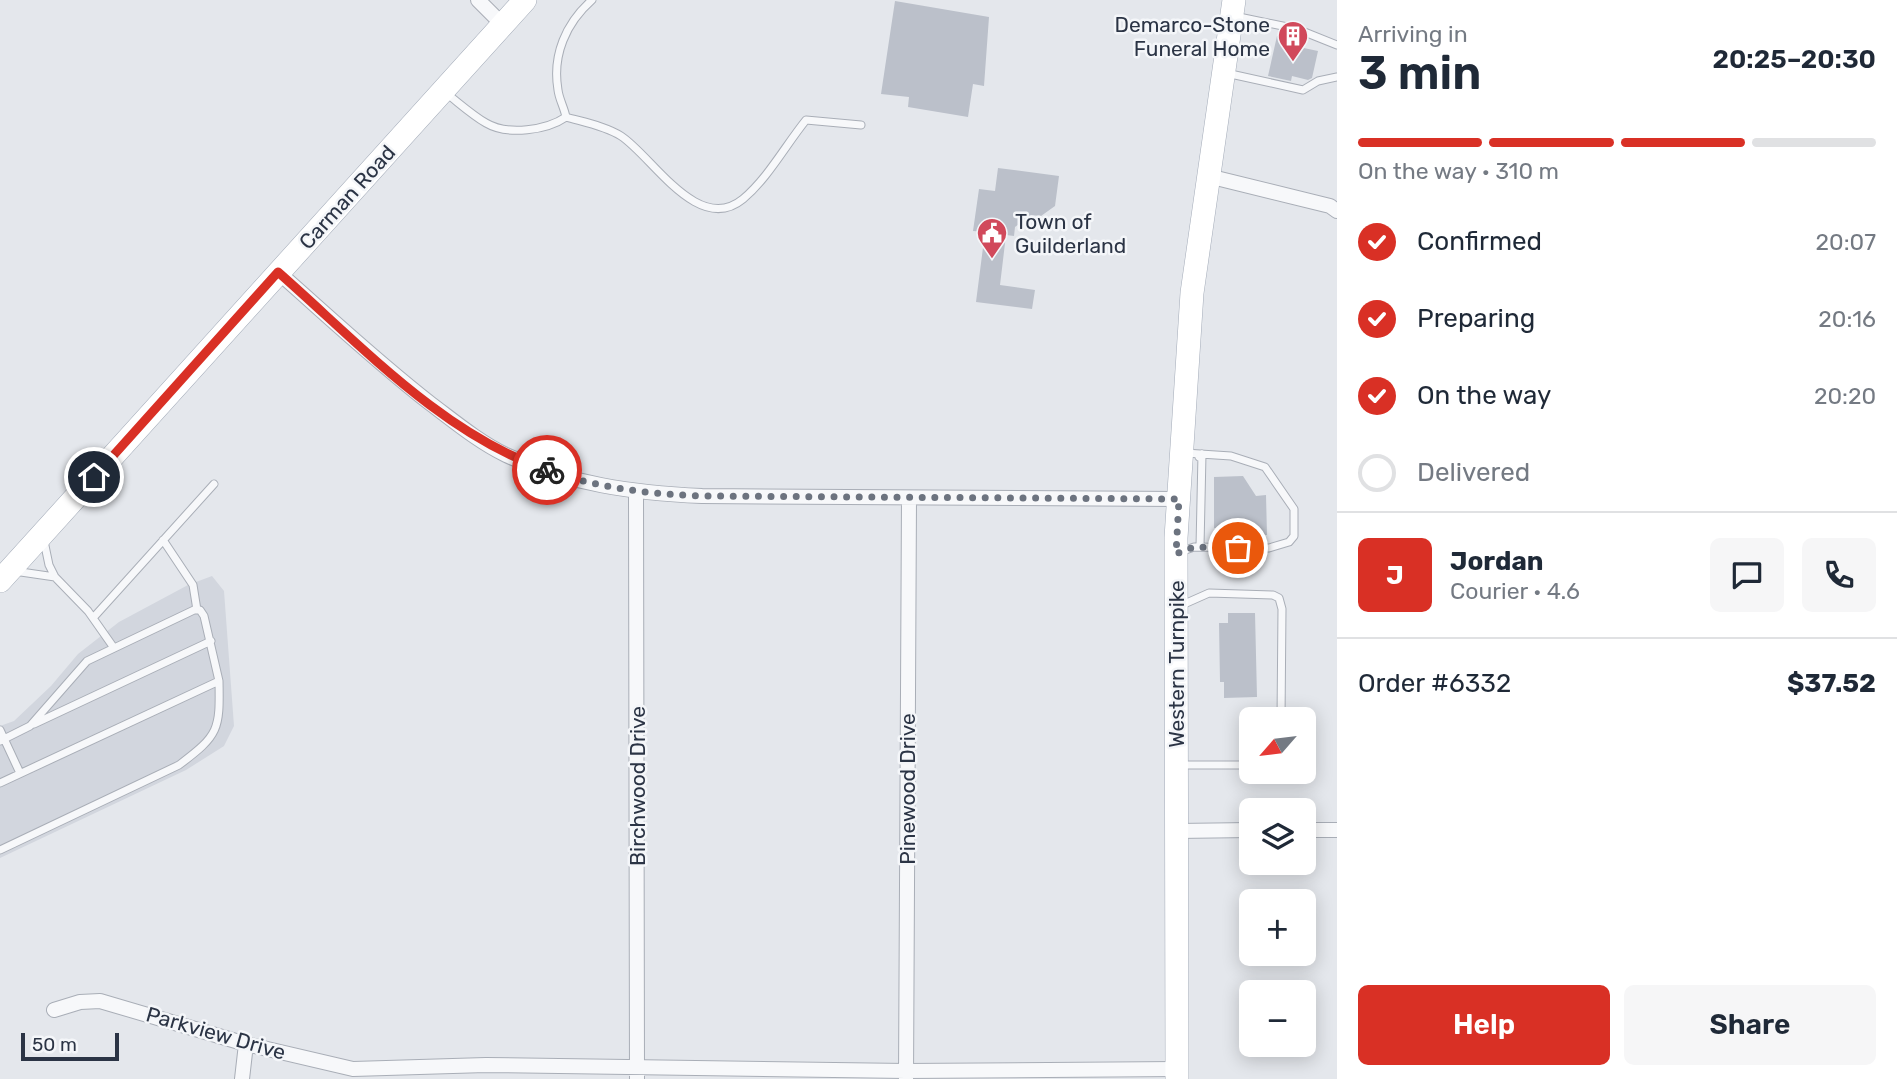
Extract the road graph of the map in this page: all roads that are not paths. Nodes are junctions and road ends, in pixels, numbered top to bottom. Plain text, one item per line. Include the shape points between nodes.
1 (478, 0) edge
2 (525, 0) edge
3 (592, 0) edge
4 (1233, 8) edge
5 (503, 25) junction
6 (1337, 46) edge
7 (1225, 73) junction
8 (1337, 78) edge
9 (443, 91) junction
10 (566, 117) junction
11 (861, 125) dead end
12 (1208, 176) junction
13 (1337, 211) edge
14 (278, 272) junction
15 (1193, 455) junction
16 (214, 484) dead end
17 (636, 493) junction
18 (909, 499) junction
19 (1179, 499) junction
20 (43, 534) junction
21 (163, 540) junction
22 (1200, 547) junction
23 (1176, 554) junction
24 (5, 576) edge
25 (55, 577) junction
26 (197, 610) junction
27 (1176, 610) junction
28 (93, 618) junction
29 (211, 641) junction
30 (114, 648) junction
31 (219, 681) junction
32 (1281, 707) edge
33 (30, 726) junction
34 (0, 730) edge
35 (2, 740) edge
36 (1177, 765) junction
37 (1239, 765) edge
38 (20, 773) junction
39 (0, 783) edge
40 (1239, 830) edge
41 (1316, 830) edge
42 (1337, 830) edge
43 (1177, 831) junction
44 (0, 850) edge
45 (54, 1010) dead end
46 (246, 1044) junction
47 (637, 1073) edge
48 (1177, 1074) edge
49 (906, 1075) edge
50 (242, 1079) edge

1 - 5 street
2 - 5 main road, Carman Road
3 - 10 lane via 561,40 556,75
4 - 6 lane
4 - 7 main road, Western Turnpike
5 - 9 main road, Carman Road
7 - 8 lane via 1303,90
7 - 12 main road, Western Turnpike
9 - 10 lane via 488,125 505,129 547,128
9 - 14 main road, Carman Road
10 - 11 lane via 622,137 675,188 694,202 716,208 741,201 766,176 806,120
12 - 13 street
12 - 15 main road, Western Turnpike via 1192,293
14 - 17 street via 406,384 478,439 566,477
14 - 20 main road, Carman Road
15 - 19 main road, Western Turnpike
15 - 22 lane
15 - 22 lane via 1231,456 1265,467 1294,509 1294,536 1289,542 1269,548
16 - 21 lane
17 - 18 street
17 - 47 street, Birchwood Drive
18 - 19 street
18 - 49 street, Pinewood Drive
19 - 23 main road, Western Turnpike
20 - 24 main road, Carman Road
20 - 25 lane
21 - 26 lane via 193,584
21 - 28 lane
22 - 23 lane
23 - 27 main road, Western Turnpike
24 - 25 lane
25 - 28 lane
26 - 29 lane via 204,616
26 - 30 lane
27 - 32 lane via 1209,593 1279,598
27 - 36 main road, Western Turnpike
28 - 30 lane
29 - 31 lane
29 - 33 lane
30 - 33 lane via 82,665
31 - 38 lane
31 - 44 lane via 216,730 179,765
33 - 35 lane
34 - 35 lane
35 - 38 lane
36 - 37 lane
36 - 43 main road, Western Turnpike
38 - 39 lane
40 - 43 street
41 - 42 street
43 - 48 main road, Western Turnpike
45 - 46 street, Parkview Drive via 100,1001
46 - 47 street, Parkview Drive via 353,1069 486,1065
46 - 50 street
47 - 49 street, Parkview Drive
48 - 49 street, Parkview Drive

